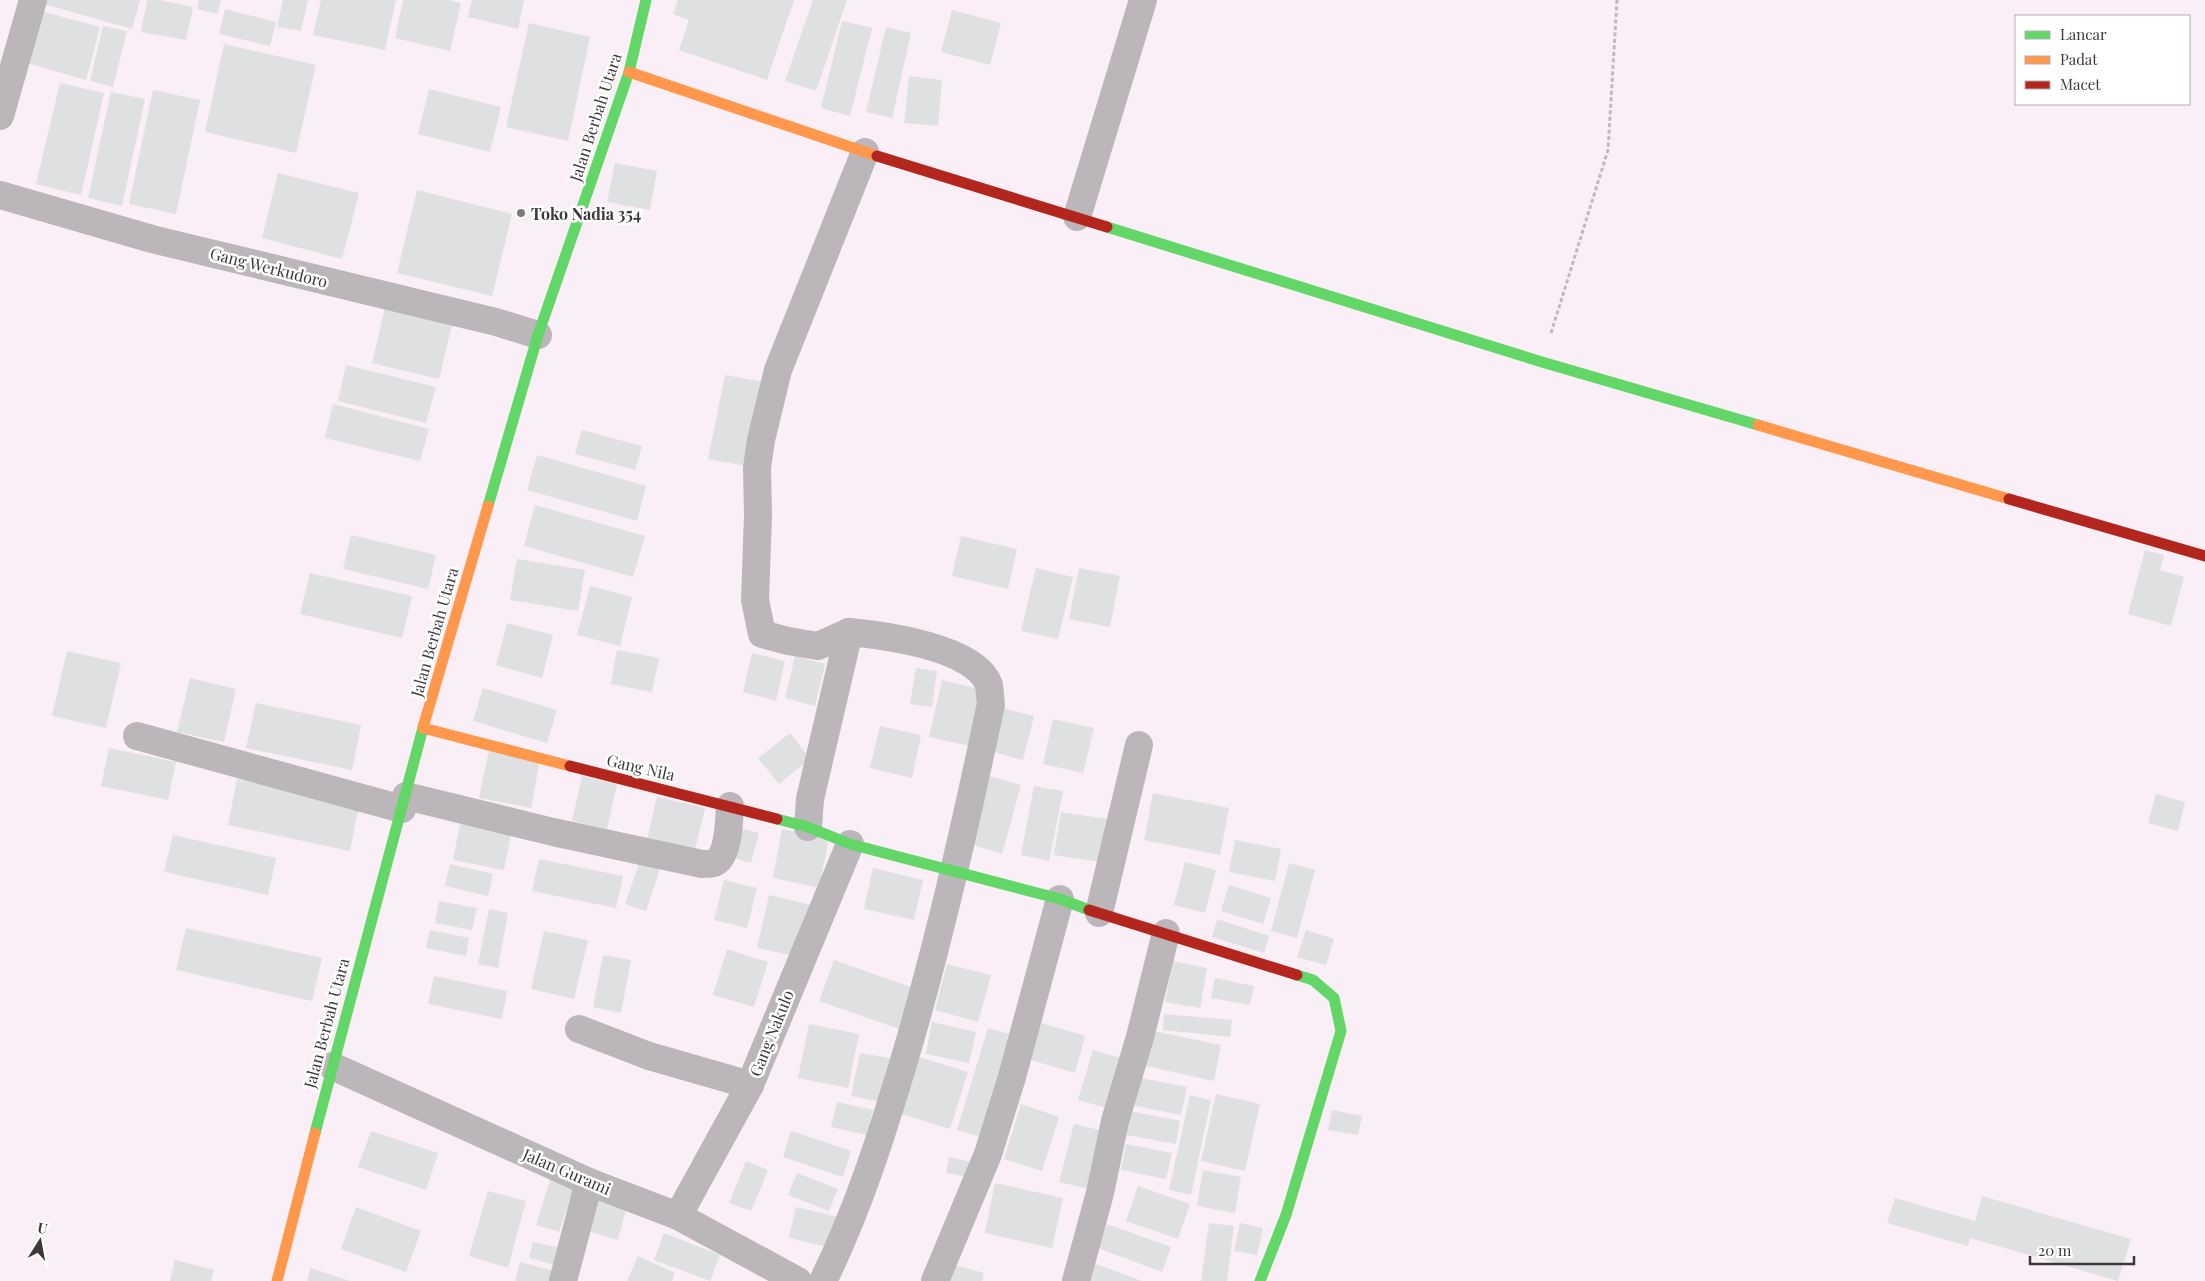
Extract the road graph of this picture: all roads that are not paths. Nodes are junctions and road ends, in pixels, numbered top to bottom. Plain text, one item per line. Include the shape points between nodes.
1 (33, 0) edge
2 (646, 0) edge
3 (1143, 0) edge
4 (629, 72) junction
5 (0, 116) edge
6 (864, 152) junction
7 (0, 195) edge
8 (1077, 217) junction
9 (538, 335) junction
10 (2205, 556) edge
11 (849, 632) junction
12 (423, 728) junction
13 (138, 736) dead end
14 (1139, 746) dead end
15 (404, 802) junction
16 (730, 806) junction
17 (808, 827) junction
18 (850, 844) junction
19 (955, 872) junction
20 (1060, 898) junction
21 (1099, 913) junction
22 (1166, 933) junction
23 (579, 1029) dead end
24 (332, 1066) junction
25 (750, 1085) junction
26 (589, 1182) junction
27 (678, 1216) junction
28 (277, 1281) edge
29 (563, 1281) edge
30 (798, 1281) edge
31 (823, 1281) edge
32 (935, 1281) edge
33 (1076, 1281) edge
34 (1260, 1281) edge

1 - 5 street
2 - 4 street, Jalan Berbah Utara
3 - 8 street
4 - 6 street
4 - 9 street, Jalan Berbah Utara
6 - 8 street
6 - 11 street via 778,370 757,468 755,600 762,634 818,646
7 - 9 street, Gang Werkudoro via 152,239
8 - 10 street via 1542,362
9 - 12 street, Jalan Berbah Utara
11 - 17 street via 810,799
11 - 19 street via 887,635 940,649 963,659 988,683 991,704
12 - 15 street, Jalan Berbah Utara
12 - 16 street, Gang Nila
13 - 15 street
14 - 21 street
15 - 16 street via 702,864 715,862 721,856 726,843
15 - 24 street, Jalan Berbah Utara
16 - 17 street, Gang Nila
17 - 18 street, Gang Nila
18 - 19 street, Gang Nila
18 - 25 street, Gang Nakulo
19 - 20 street, Gang Nila
19 - 31 street via 932,967 873,1164
20 - 21 street, Gang Nila
20 - 32 street via 1012,1078 988,1154
21 - 22 street, Gang Nila
22 - 33 street via 1140,1037 1114,1121 1100,1193
22 - 34 street, Gang Nila via 1313,980 1334,998 1341,1031 1286,1215
23 - 25 street via 649,1056
24 - 26 street, Jalan Gurami
24 - 28 street, Jalan Berbah Utara
25 - 27 street, Gang Nakulo
26 - 27 street, Jalan Gurami
26 - 29 street
27 - 30 street, Jalan Gurami

